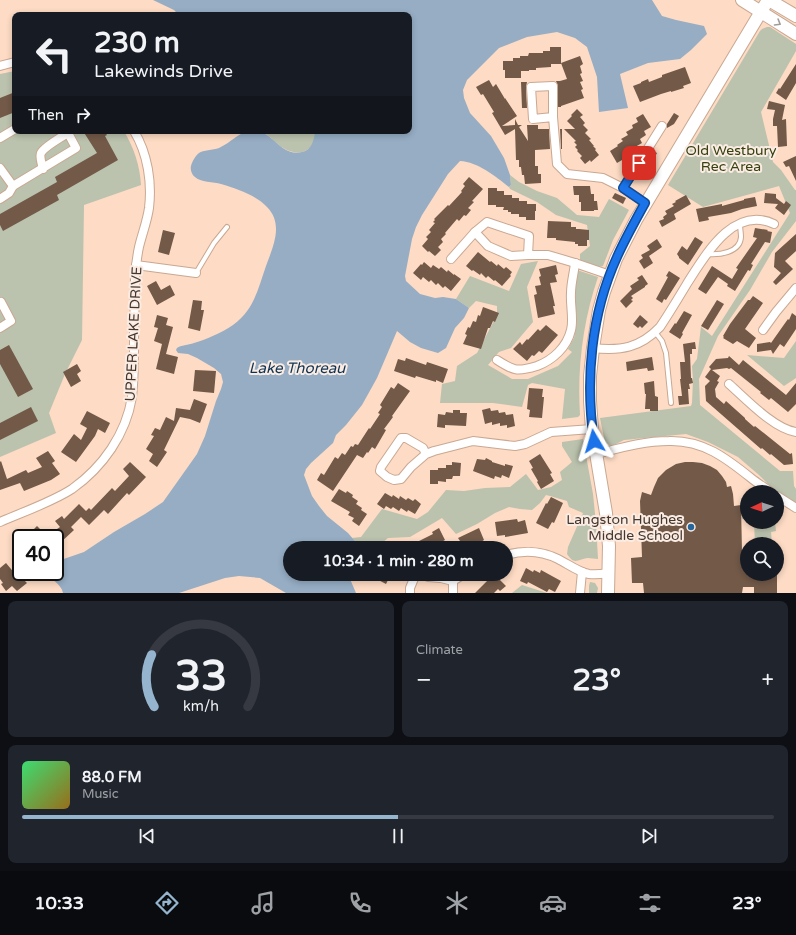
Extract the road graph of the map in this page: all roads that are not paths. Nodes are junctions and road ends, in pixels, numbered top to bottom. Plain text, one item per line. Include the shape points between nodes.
1 (742, 0) edge
2 (768, 0) edge
3 (760, 12) junction
4 (796, 16) edge
5 (796, 34) edge
6 (12, 63) edge
7 (0, 66) edge
8 (553, 117) junction
9 (662, 126) dead end
10 (12, 131) edge
11 (67, 134) edge
12 (69, 134) edge
13 (135, 134) edge
14 (0, 138) edge
15 (0, 168) edge
16 (43, 169) junction
17 (13, 186) junction
18 (623, 188) junction
19 (0, 199) edge
20 (645, 203) junction
21 (740, 224) junction
22 (774, 224) dead end
23 (227, 227) dead end
24 (475, 232) junction
25 (706, 254) junction
26 (528, 255) junction
27 (451, 259) dead end
28 (575, 263) junction
29 (136, 265) junction
30 (196, 273) joint
31 (610, 275) junction
32 (796, 288) edge
33 (0, 303) edge
34 (0, 328) edge
35 (762, 330) dead end
36 (655, 332) junction
37 (593, 348) junction
38 (497, 360) dead end
39 (729, 384) dead end
40 (671, 403) dead end
41 (592, 429) junction
42 (796, 432) edge
43 (426, 454) junction
44 (596, 454) junction
45 (762, 485) edge
46 (784, 500) edge
47 (796, 508) edge
48 (0, 522) edge
49 (513, 554) edge
50 (582, 572) junction
51 (608, 573) junction
52 (413, 581) edge
53 (452, 581) edge
54 (410, 593) edge
55 (453, 593) edge
56 (580, 593) edge
57 (608, 593) edge

1 - 3 street
2 - 3 street
2 - 4 street
3 -> 5 street
3 - 20 street
6 - 7 street
8 - 8 street via 533,119 531,87 553,86
8 - 18 street via 557,164 567,174 603,178
9 - 18 street
10 - 14 street
11 - 16 street via 41,152 40,161
12 - 16 street via 76,148
13 - 29 street, UPPER LAKE DRIVE via 147,165 150,194
15 - 17 street
16 - 17 street
17 - 19 street via 9,193
18 - 20 street
20 - 31 street via 624,241
21 - 22 street via 760,219
21 - 25 street via 725,233
21 - 25 lane via 740,242 734,249 726,253
23 - 30 lane
24 - 26 street via 488,246 511,256
24 - 26 street via 487,222 529,236
24 - 27 street
25 - 36 street
26 - 28 street via 548,255
28 - 31 street
28 - 38 street via 571,293 572,329 560,352 543,363 520,370 510,368
29 - 30 street
29 - 48 street, UPPER LAKE DRIVE via 134,380 121,432 105,458 77,485 57,497
31 - 37 street via 599,310
32 - 35 street
33 - 34 street via 11,322
36 - 37 street via 636,345 612,350
36 - 40 lane via 662,341 666,353
37 - 41 street via 590,376
39 - 42 street via 772,421 788,431
41 - 43 street via 551,432 515,446 473,441
41 - 44 street
43 - 43 street via 423,448 406,438 401,438 380,471 394,480 401,479
44 - 45 street via 660,441 691,444 704,447 727,459
44 - 51 street via 606,513
46 - 47 street
49 - 50 street via 534,552 547,555
50 - 51 street
50 - 56 street
51 - 57 street
52 - 54 street
53 - 55 street

